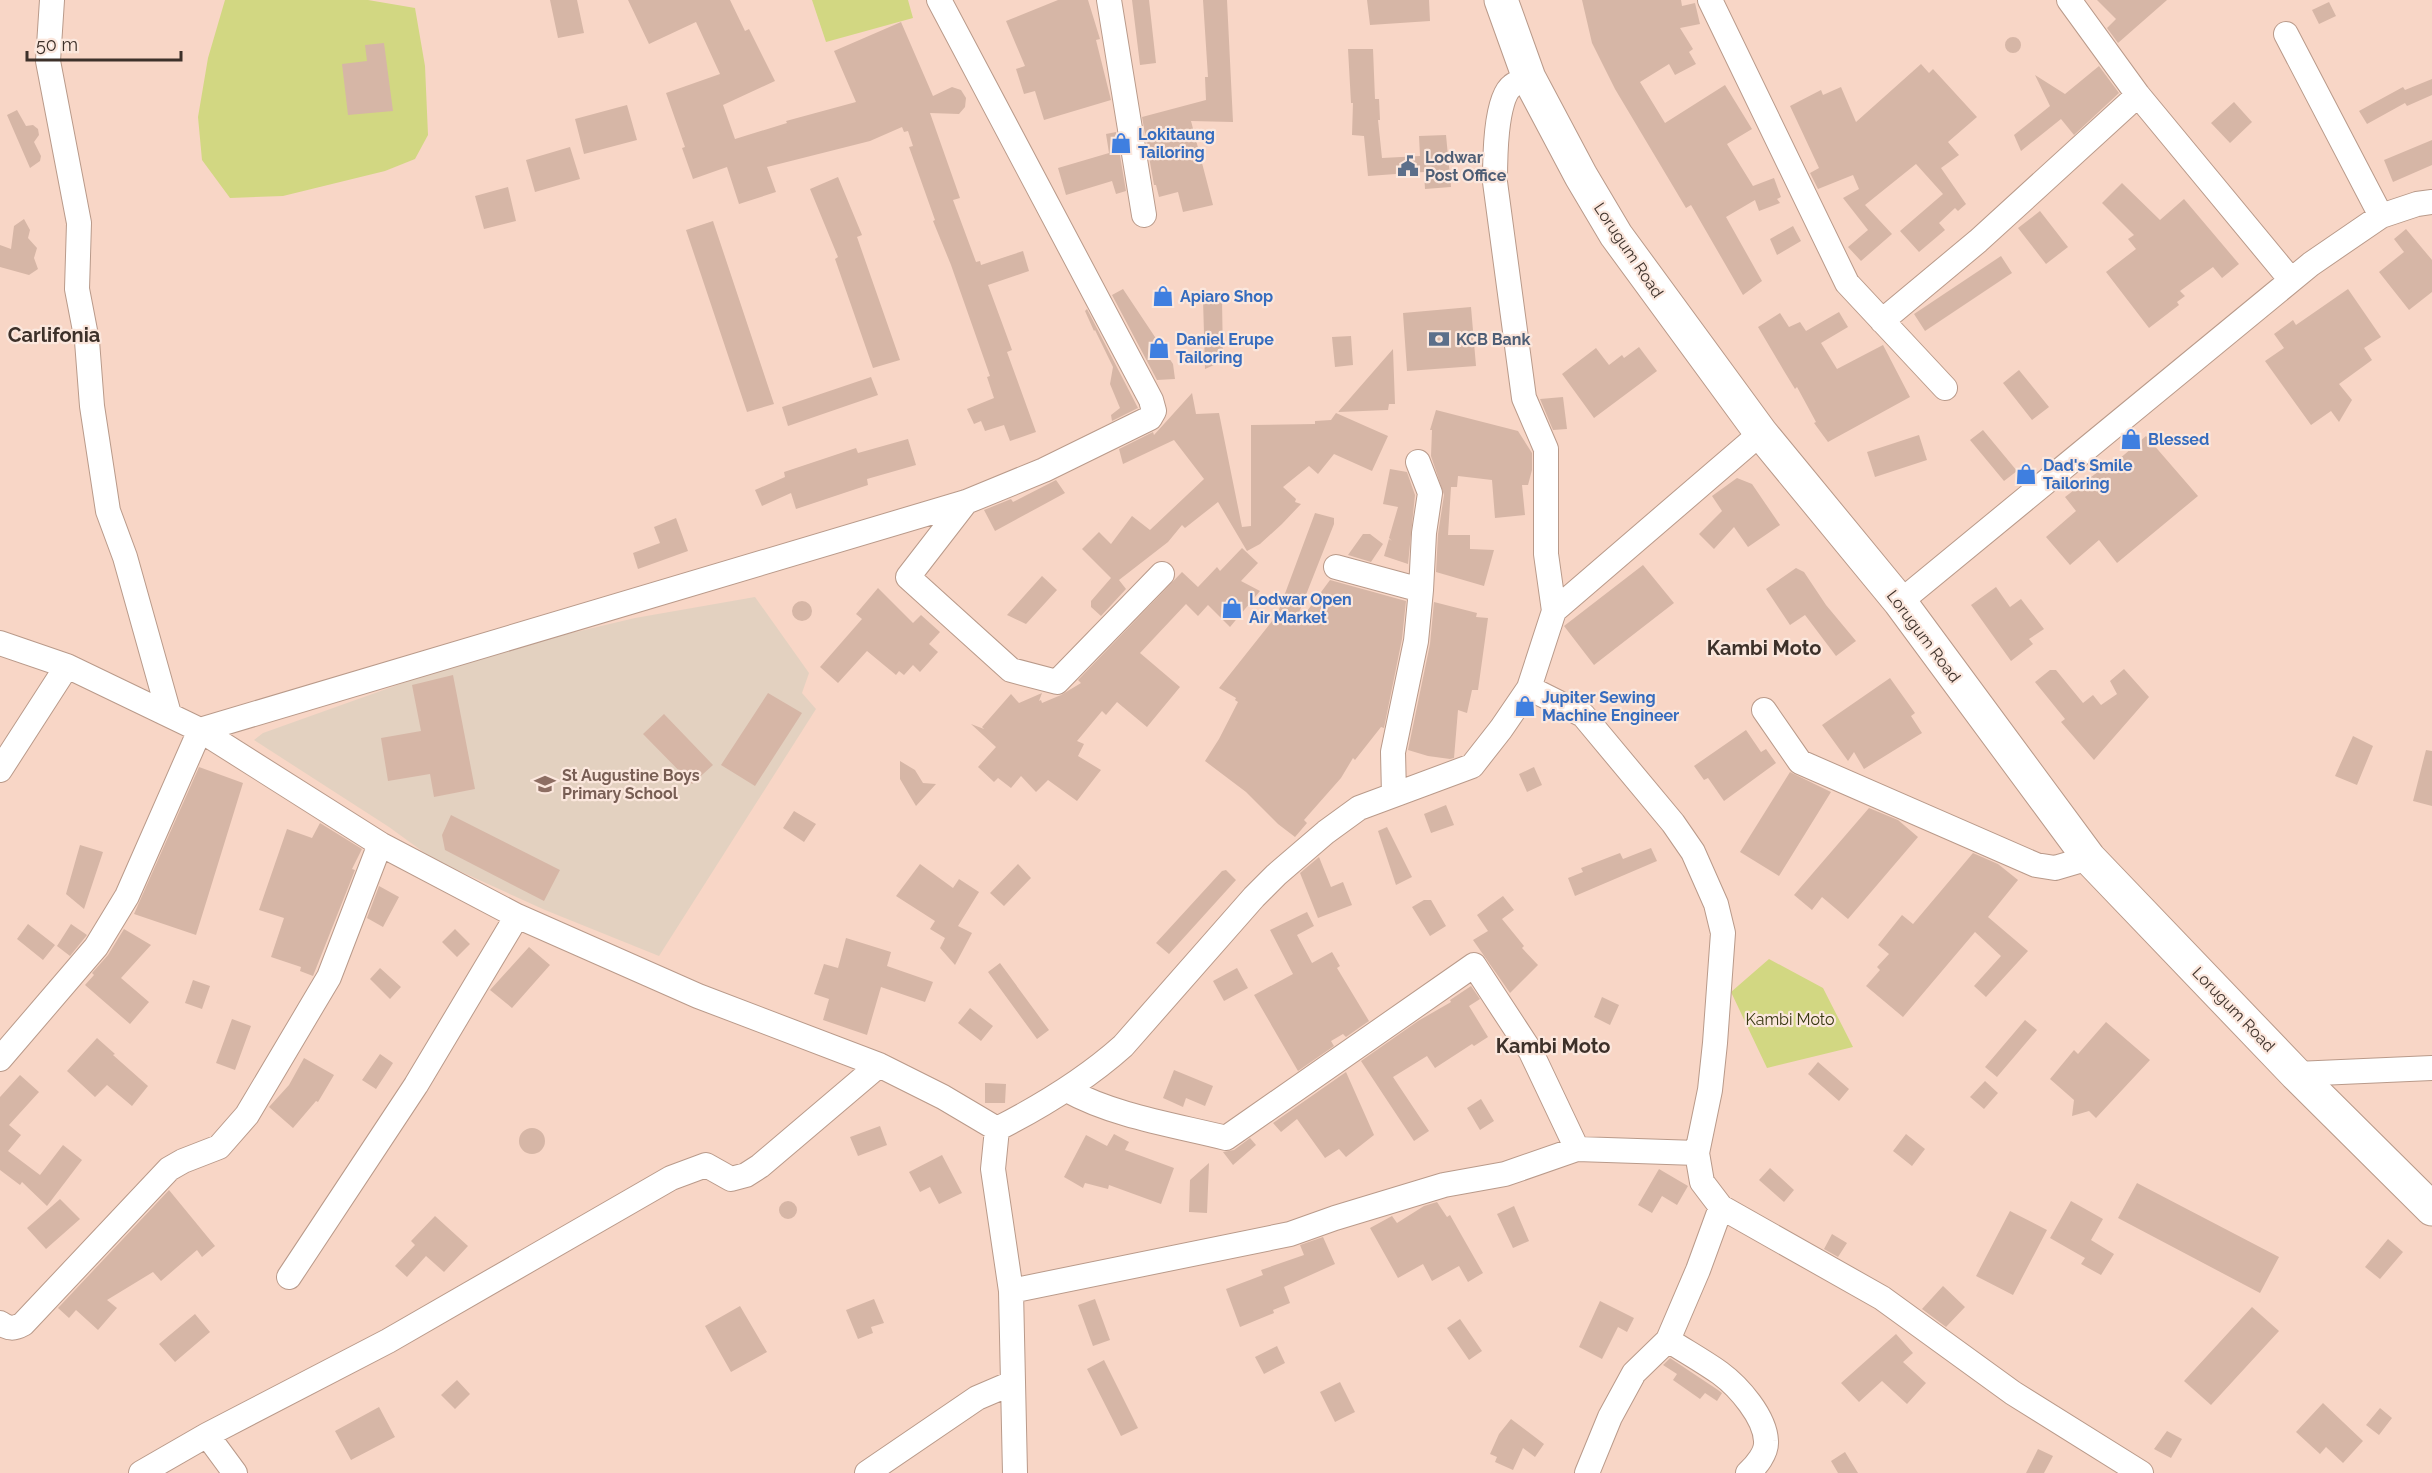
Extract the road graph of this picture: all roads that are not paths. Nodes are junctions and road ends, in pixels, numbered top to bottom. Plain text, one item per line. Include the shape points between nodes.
1 (52, 0) edge
2 (939, 0) edge
3 (1109, 0) edge
4 (1501, 0) edge
5 (1710, 0) edge
6 (2069, 0) edge
7 (2286, 34) dead end
8 (1529, 78) junction
9 (2138, 95) junction
10 (2432, 202) edge
11 (1144, 215) dead end
12 (2380, 216) junction
13 (2291, 280) junction
14 (1882, 321) junction
15 (1945, 387) dead end
16 (1761, 432) junction
17 (1418, 462) dead end
18 (966, 502) junction
19 (1336, 567) dead end
20 (1162, 574) dead end
21 (1421, 590) junction
22 (1900, 602) junction
23 (1554, 611) junction
24 (0, 643) edge
25 (67, 666) junction
26 (1529, 688) junction
27 (1764, 710) dead end
28 (169, 714) junction
29 (200, 730) junction
30 (0, 770) edge
31 (1394, 795) junction
32 (380, 844) junction
33 (2089, 858) junction
34 (517, 916) junction
35 (0, 1059) edge
36 (879, 1065) junction
37 (2432, 1068) edge
38 (2296, 1074) junction
39 (1066, 1090) junction
40 (997, 1129) junction
41 (1577, 1149) junction
42 (1697, 1153) junction
43 (1721, 1207) junction
44 (2432, 1209) edge
45 (289, 1277) dead end
46 (1011, 1291) junction
47 (0, 1323) edge
48 (1668, 1340) junction
49 (1012, 1383) junction
50 (207, 1435) junction
51 (141, 1473) edge
52 (235, 1473) edge
53 (867, 1473) edge
54 (1015, 1473) edge
55 (1587, 1473) edge
56 (1748, 1473) edge
57 (2141, 1473) edge

1 - 28 street via 48,62 79,223 77,289 108,511 125,557
2 - 18 street via 1154,408 1150,418 1140,425
3 - 11 street
4 - 8 main road, Lorugum Road
5 - 14 street via 1847,283
6 - 9 street
7 - 12 street
8 - 16 main road, Lorugum Road via 1616,235
8 - 23 street via 1510,87 1506,94 1494,149 1495,182 1524,398 1546,449 1546,554
9 - 13 street
9 - 14 street via 1978,241
10 - 12 street
12 - 13 street
13 - 22 street
14 - 15 street
16 - 22 main road, Lorugum Road
16 - 23 street
17 - 21 street via 1430,493
18 - 20 street via 908,577 1011,670 1057,682
18 - 29 street
19 - 21 street
21 - 31 street via 1416,641 1393,752
22 - 33 main road, Lorugum Road
23 - 26 street
24 - 25 street
25 - 28 street
25 - 30 street
26 - 31 street via 1473,766
26 - 42 street via 1583,715 1673,823 1693,852 1716,904 1724,933 1710,1090
27 - 33 street via 1800,762 2036,866 2055,868
28 - 29 street
29 - 32 street
29 - 35 street via 120,907 96,947
31 - 39 street via 1359,808 1276,875 1123,1046
32 - 34 street
32 - 47 street via 329,977 278,1066 228,1139 219,1147 169,1169 23,1324 14,1329
33 - 38 main road, Lorugum Road
34 - 36 street via 698,996
34 - 45 street via 416,1085
36 - 40 street
36 - 50 street via 746,1174 731,1179 706,1165 671,1178 388,1341
37 - 38 street
38 - 44 main road, Lorugum Road
39 - 40 street
39 - 41 street via 1134,1115 1227,1138 1474,964 1531,1052
40 - 46 street via 994,1191
41 - 42 street
41 - 46 street via 1505,1174 1444,1185 1290,1234
42 - 43 street via 1702,1182
43 - 48 street
43 - 57 street via 1881,1298 2013,1393
46 - 49 street
48 - 55 street via 1634,1373
48 - 56 street via 1720,1374 1746,1398 1767,1442 1760,1460
49 - 53 street via 977,1398
49 - 54 street
50 - 51 street
50 - 52 street

